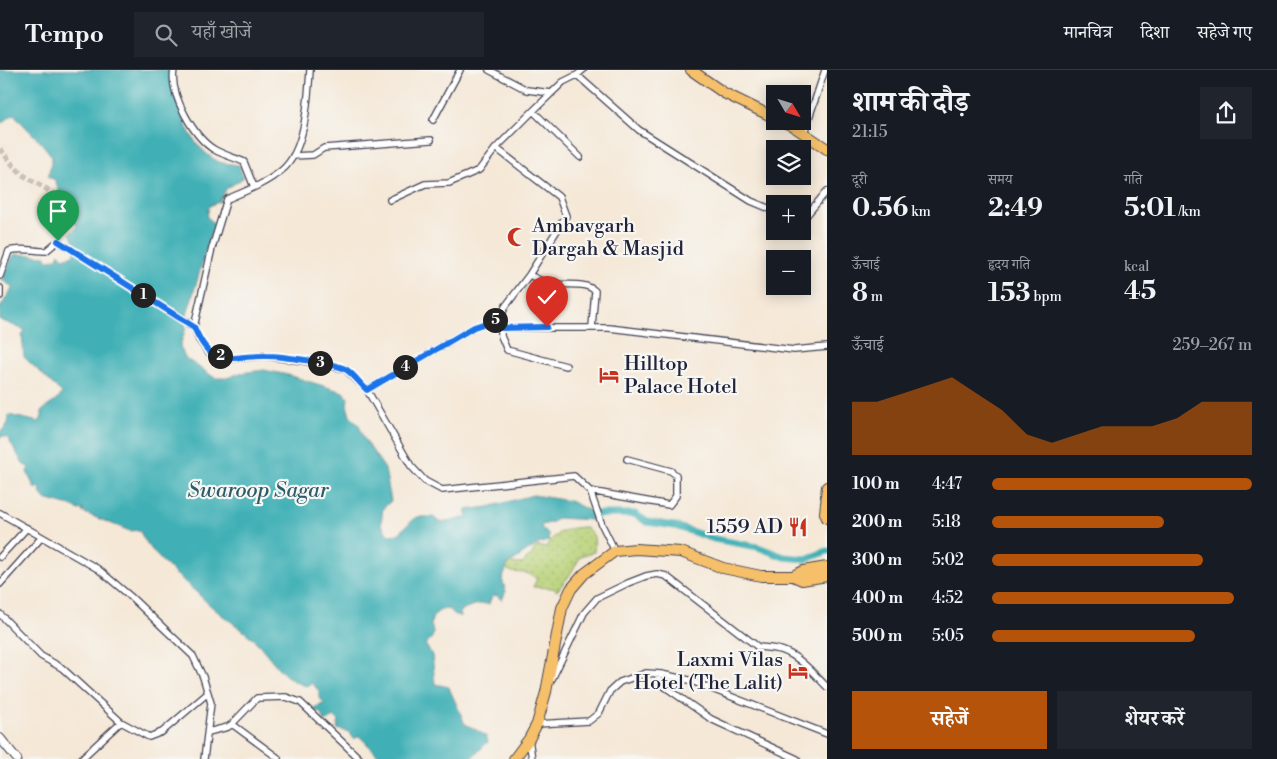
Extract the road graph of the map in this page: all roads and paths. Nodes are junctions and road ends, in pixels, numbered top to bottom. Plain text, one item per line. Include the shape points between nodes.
1 (174, 70) edge
2 (310, 70) edge
3 (460, 70) edge
4 (489, 70) edge
5 (583, 70) edge
6 (691, 70) edge
7 (825, 70) edge
8 (577, 75) junction
9 (552, 93) junction
10 (533, 110) junction
11 (766, 114) edge
12 (433, 120) dead end
13 (798, 130) edge
14 (804, 133) junction
15 (431, 140) dead end
16 (496, 148) junction
17 (827, 149) edge
18 (293, 156) junction
19 (580, 157) dead end
20 (254, 187) junction
21 (827, 192) edge
22 (390, 200) dead end
23 (766, 208) edge
24 (811, 210) edge
25 (529, 275) junction
26 (0, 276) edge
27 (0, 288) edge
28 (0, 296) edge
29 (501, 318) junction
30 (194, 327) junction
31 (592, 327) junction
32 (502, 328) junction
33 (827, 347) edge
34 (566, 366) dead end
35 (367, 390) junction
36 (627, 459) dead end
37 (827, 487) edge
38 (590, 491) junction
39 (827, 504) edge
40 (0, 514) edge
41 (827, 518) edge
42 (27, 528) junction
43 (42, 537) junction
44 (615, 551) junction
45 (0, 557) edge
46 (827, 567) edge
47 (793, 576) junction
48 (827, 576) edge
49 (0, 584) edge
50 (0, 614) edge
51 (657, 674) junction
52 (827, 686) edge
53 (546, 692) junction
54 (208, 693) junction
55 (121, 722) junction
56 (232, 724) junction
57 (537, 724) junction
58 (208, 732) junction
59 (827, 734) edge
60 (0, 738) edge
61 (526, 743) junction
62 (278, 758) edge
63 (17, 759) edge
64 (81, 759) edge
65 (204, 759) edge
66 (360, 759) edge
67 (514, 759) edge
68 (532, 759) edge
69 (797, 759) edge

1 - 20 street via 175,92 194,129 214,150 244,162
2 - 18 street via 307,112
3 - 12 street
4 - 9 street via 527,90
5 - 8 street
6 - 11 highway via 724,93
7 - 14 street
8 - 9 street
8 - 23 street via 639,130
9 - 10 street
10 - 16 street
10 - 19 street
13 - 14 highway
14 - 17 highway
15 - 18 street via 324,148 313,155
16 - 22 street via 479,170 449,183 425,184
16 - 25 street via 559,197 566,216
18 - 20 street via 283,169
20 - 30 street via 227,200
21 - 24 street
25 - 29 street via 505,307
25 - 31 street via 550,284 591,287 595,291
26 - 30 street via 9,251 16,248 46,251 58,241
27 - 28 street
29 - 32 street
29 - 35 street via 474,327
30 - 35 street via 208,352 227,359 265,356 319,363 345,369
31 - 32 street
31 - 33 street via 794,350
32 - 34 street via 501,336 507,350
35 - 38 street via 412,466 425,481 442,490 574,476
36 - 38 street via 676,475 676,496 669,505
37 - 39 highway
38 - 44 street
39 - 41 highway
40 - 42 street
42 - 43 street
42 - 45 street
43 - 49 street
43 - 54 street via 98,570 130,596 193,656
44 - 47 highway via 681,552 723,568 761,576
44 - 53 highway via 584,574 562,608
46 - 47 highway
47 - 48 highway via 802,580
50 - 55 street via 41,656 62,668
51 - 57 street via 646,673 620,682 610,692 599,713 589,721
51 - 59 street via 690,680
51 - 69 street via 661,684 711,719
52 - 53 street via 801,661 787,652 758,647 666,576 657,574 628,582 597,598 580,620
53 - 57 highway
54 - 55 street via 162,732 149,737
54 - 58 street via 211,703
55 - 64 street
56 - 58 street
56 - 62 street
56 - 66 street via 257,698 286,697 300,702
57 - 61 highway
58 - 65 street
60 - 63 street
61 - 67 highway
61 - 68 street

